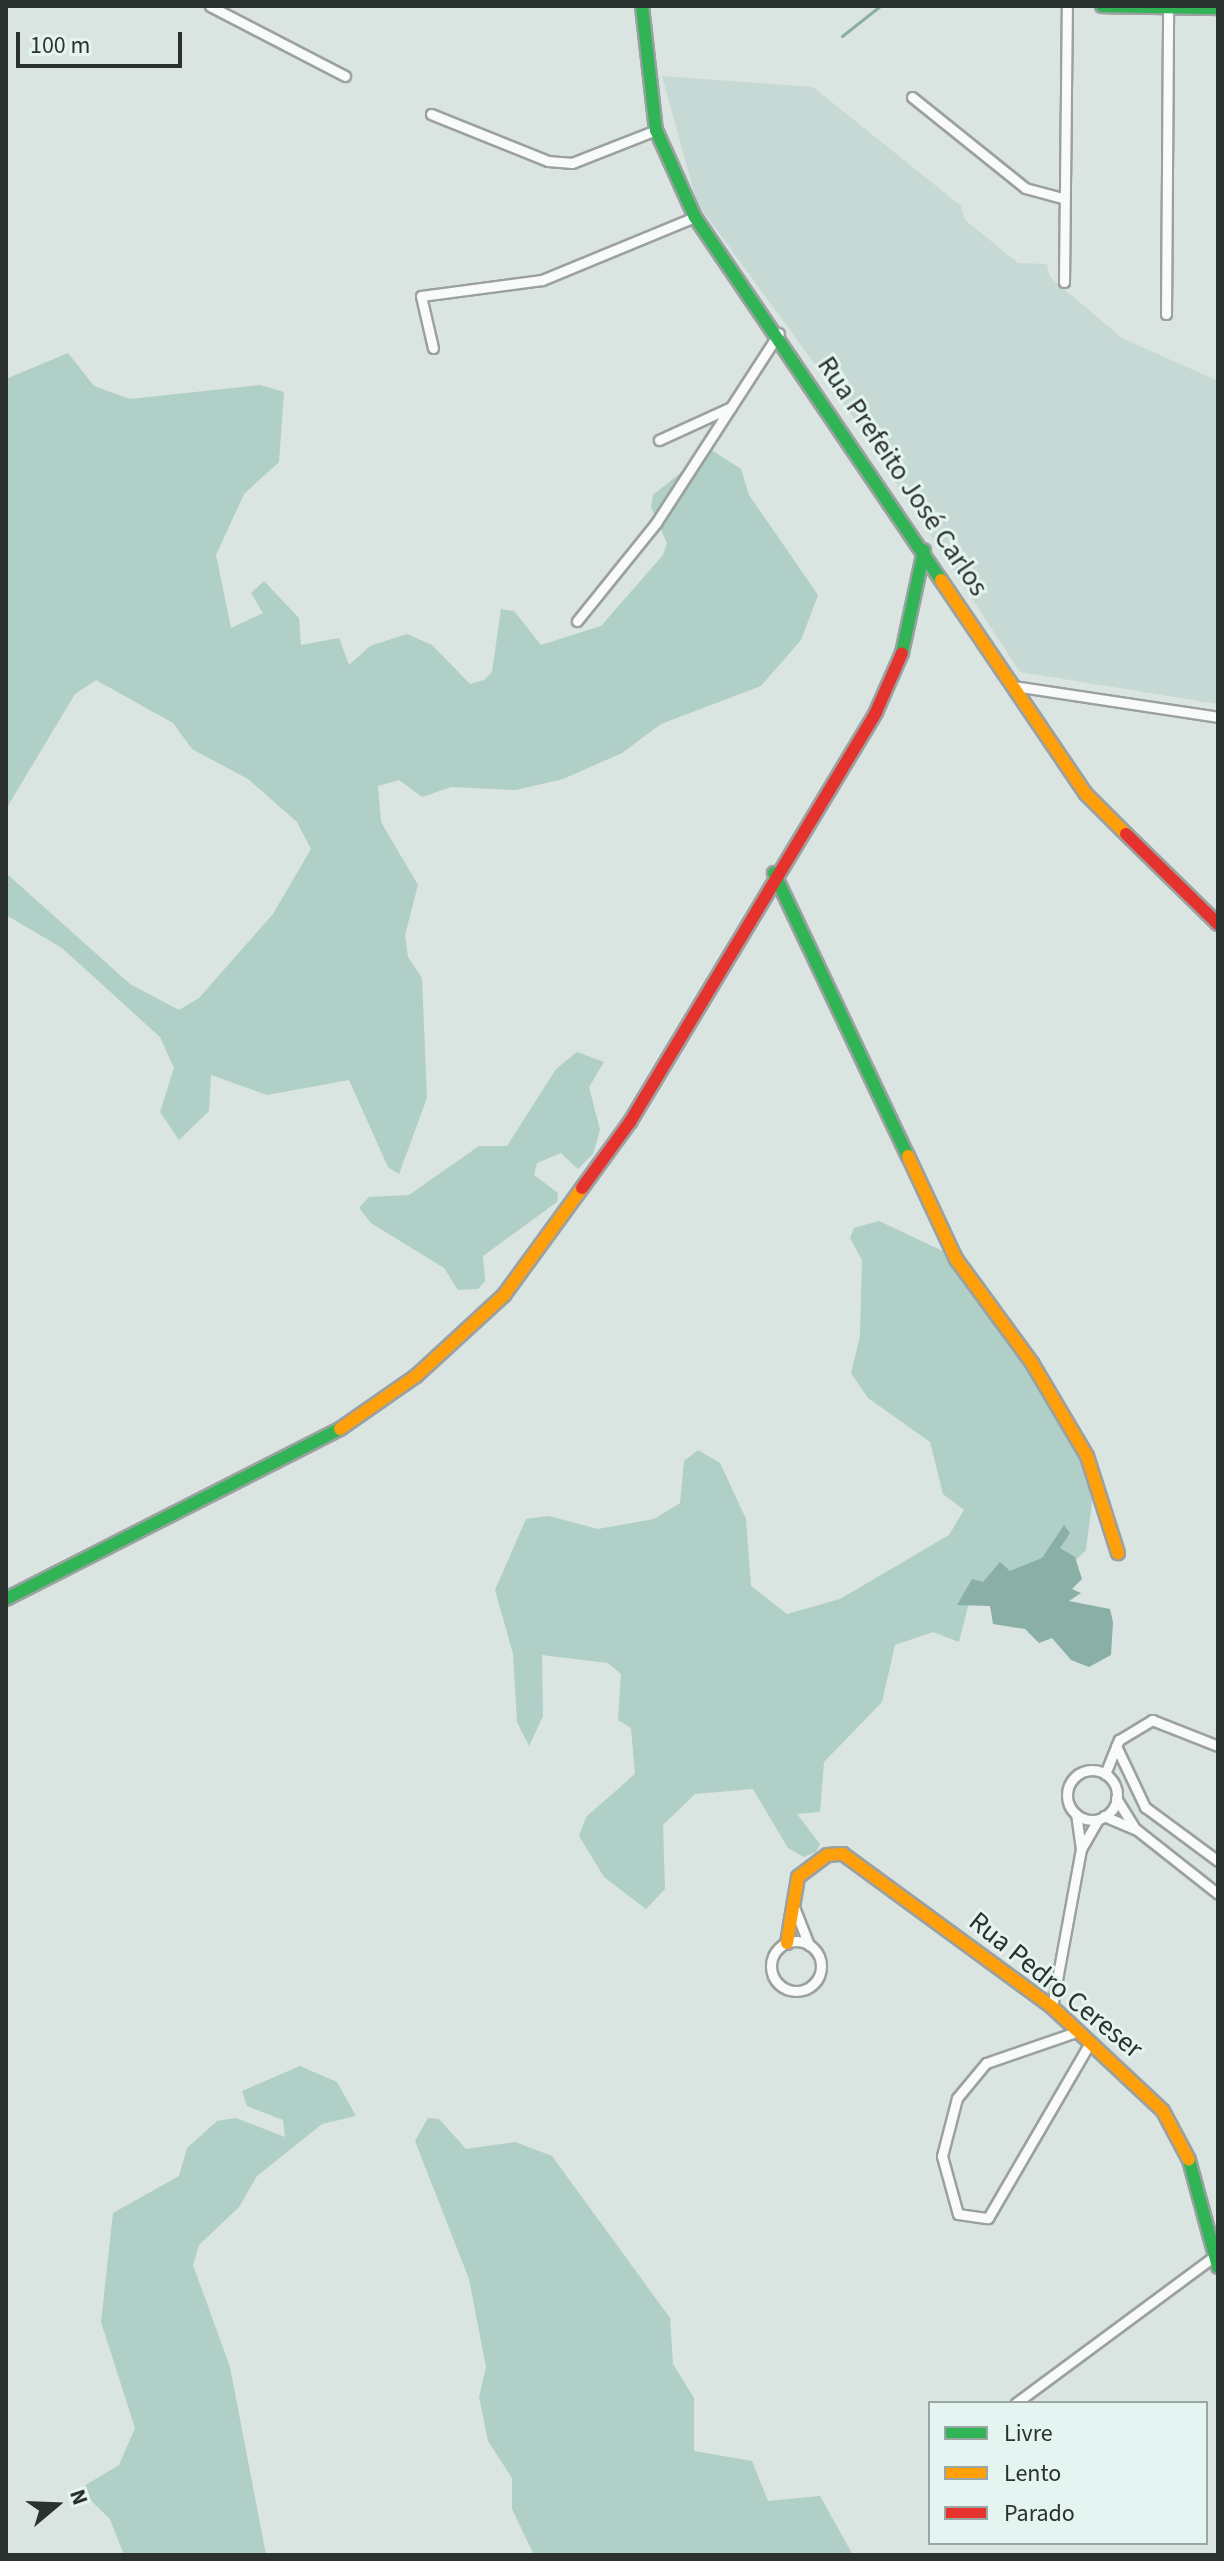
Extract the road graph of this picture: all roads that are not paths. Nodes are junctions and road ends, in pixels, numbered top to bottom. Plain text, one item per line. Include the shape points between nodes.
1 (210, 6) edge
2 (642, 6) edge
3 (1067, 6) edge
4 (1102, 6) edge
5 (1168, 8) edge
6 (1218, 8) edge
7 (345, 76) dead end
8 (912, 97) dead end
9 (431, 114) dead end
10 (656, 130) junction
11 (1063, 198) junction
12 (695, 217) junction
13 (1064, 282) dead end
14 (1166, 314) dead end
15 (779, 333) junction
16 (433, 348) dead end
17 (737, 402) junction
18 (659, 440) dead end
19 (924, 550) junction
20 (577, 621) dead end
21 (1014, 686) junction
22 (1218, 717) edge
23 (774, 873) junction
24 (1218, 924) edge
25 (1118, 1553) dead end
26 (6, 1599) edge
27 (1116, 1746) junction
28 (1218, 1746) edge
29 (1105, 1774) junction
30 (1116, 1798) junction
31 (1076, 1814) junction
32 (1101, 1817) junction
33 (1137, 1830) junction
34 (1081, 1849) junction
35 (1218, 1861) edge
36 (1218, 1894) edge
37 (793, 1904) junction
38 (787, 1943) junction
39 (809, 1945) junction
40 (1052, 2007) junction
41 (1076, 2032) junction
42 (1090, 2043) junction
43 (1215, 2262) edge
44 (1019, 2401) edge

1 - 7 street
2 - 10 street, Rua Prefeito José Carlos
3 - 11 street
4 - 5 street
5 - 6 street
5 - 14 street
8 - 11 street via 1025,188
9 - 10 street via 548,161 572,163
10 - 12 street, Rua Prefeito José Carlos
11 - 13 street
12 - 15 street, Rua Prefeito José Carlos
12 - 16 street via 542,280 421,296
15 - 17 street
15 - 19 street, Rua Prefeito José Carlos
17 - 18 street
17 - 20 street via 690,461 646,536
19 - 21 street, Rua Prefeito José Carlos
19 - 23 street via 899,665
21 - 22 street
21 - 24 street, Rua Prefeito José Carlos via 1086,794
23 - 25 street via 950,1248 1087,1456
23 - 26 street via 630,1122 504,1295 416,1376 346,1426
27 - 28 street via 1152,1720
27 - 29 street
27 - 35 street via 1145,1807
29 - 30 street
29 - 31 street via 1088,1770 1074,1778 1067,1792
30 - 32 street
30 - 33 street
31 - 32 street
31 - 34 street
32 - 33 street
32 - 34 street
33 - 36 street
34 - 40 street
37 - 38 street, Rua Pedro Cereser
37 - 39 street
37 - 40 street, Rua Pedro Cereser via 806,1869 843,1854
38 - 39 street
38 - 39 street via 771,1970 794,1992 820,1974
40 - 41 street, Rua Pedro Cereser
41 - 42 street, Rua Pedro Cereser
41 - 42 street via 986,2063 949,2114 942,2156 951,2201 969,2221 988,2218
42 - 43 street, Rua Pedro Cereser via 1140,2084 1176,2130
43 - 44 street

